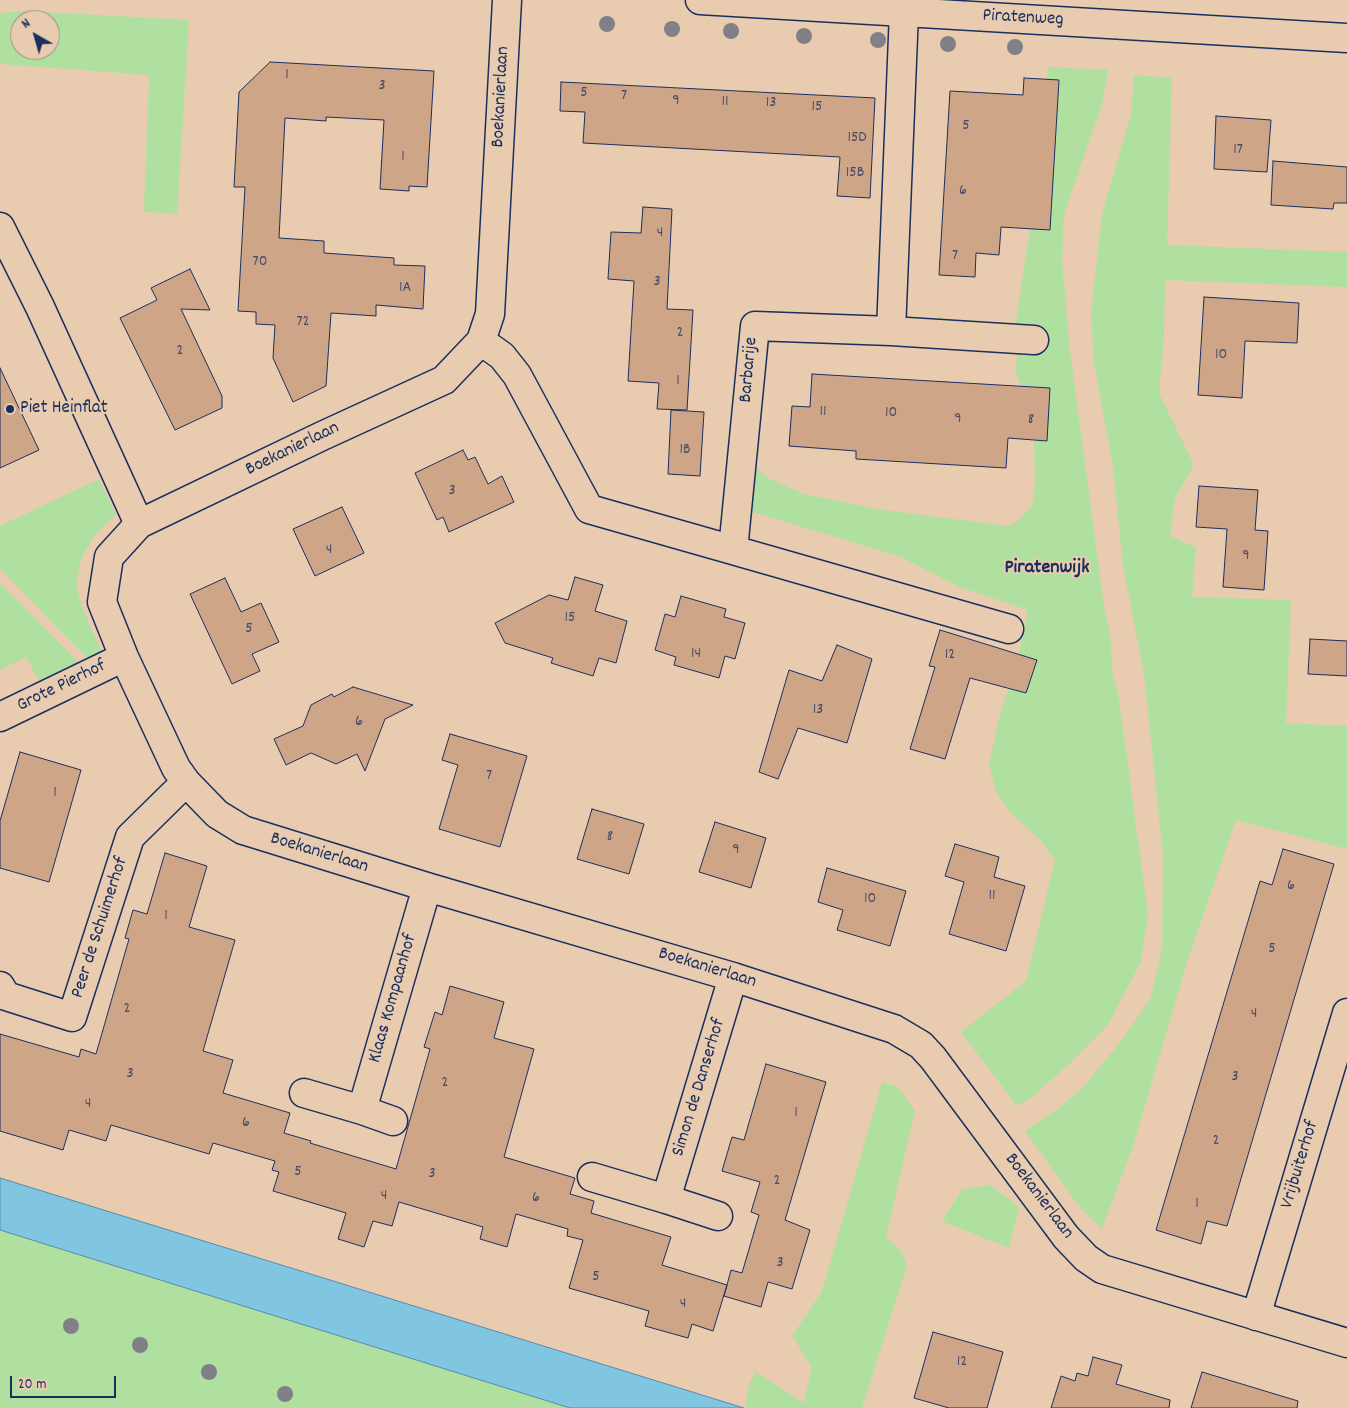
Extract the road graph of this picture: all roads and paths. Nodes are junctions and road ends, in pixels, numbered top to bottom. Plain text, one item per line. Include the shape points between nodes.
1 (507, 0) edge
2 (700, 0) edge
3 (904, 12) junction
4 (1347, 38) edge
5 (0, 227) edge
6 (891, 331) junction
7 (1034, 340) dead end
8 (481, 341) junction
9 (139, 524) junction
10 (733, 550) junction
11 (1009, 630) dead end
12 (124, 657) junction
13 (0, 717) edge
14 (186, 782) junction
15 (426, 887) junction
16 (733, 977) junction
17 (0, 986) edge
18 (1347, 1014) edge
19 (304, 1092) dead end
20 (362, 1110) junction
21 (393, 1121) dead end
22 (592, 1177) dead end
23 (666, 1199) junction
24 (718, 1216) dead end
25 (1256, 1316) junction
26 (1347, 1343) edge

1 - 8 street, Boekanierlaan via 490,314
2 - 3 street, Piratenweg
3 - 4 street, Piratenweg
3 - 6 street
5 - 9 street
6 - 7 street, Barbarije
6 - 10 street, Barbarije via 754,326
8 - 9 street, Boekanierlaan via 444,380
8 - 10 street via 502,356 517,375 588,509
9 - 12 street, Boekanierlaan via 109,557 102,602
10 - 11 street
12 - 13 street, Grote Pierhof
12 - 14 street, Boekanierlaan via 176,768
14 - 15 street, Boekanierlaan via 217,814 243,830
14 - 17 street, Peer de Schuimerhof via 130,837 72,1017 6,996
15 - 16 street, Boekanierlaan
15 - 20 street, Klaas Kompaanhof
16 - 23 street, Simon de Danserhof
16 - 25 street, Boekanierlaan via 894,1030 921,1045 1066,1237 1086,1258 1102,1270
18 - 25 street, Vrijbuiterhof
19 - 20 street
20 - 21 street
22 - 23 street
23 - 24 street
25 - 26 street, Boekanierlaan

